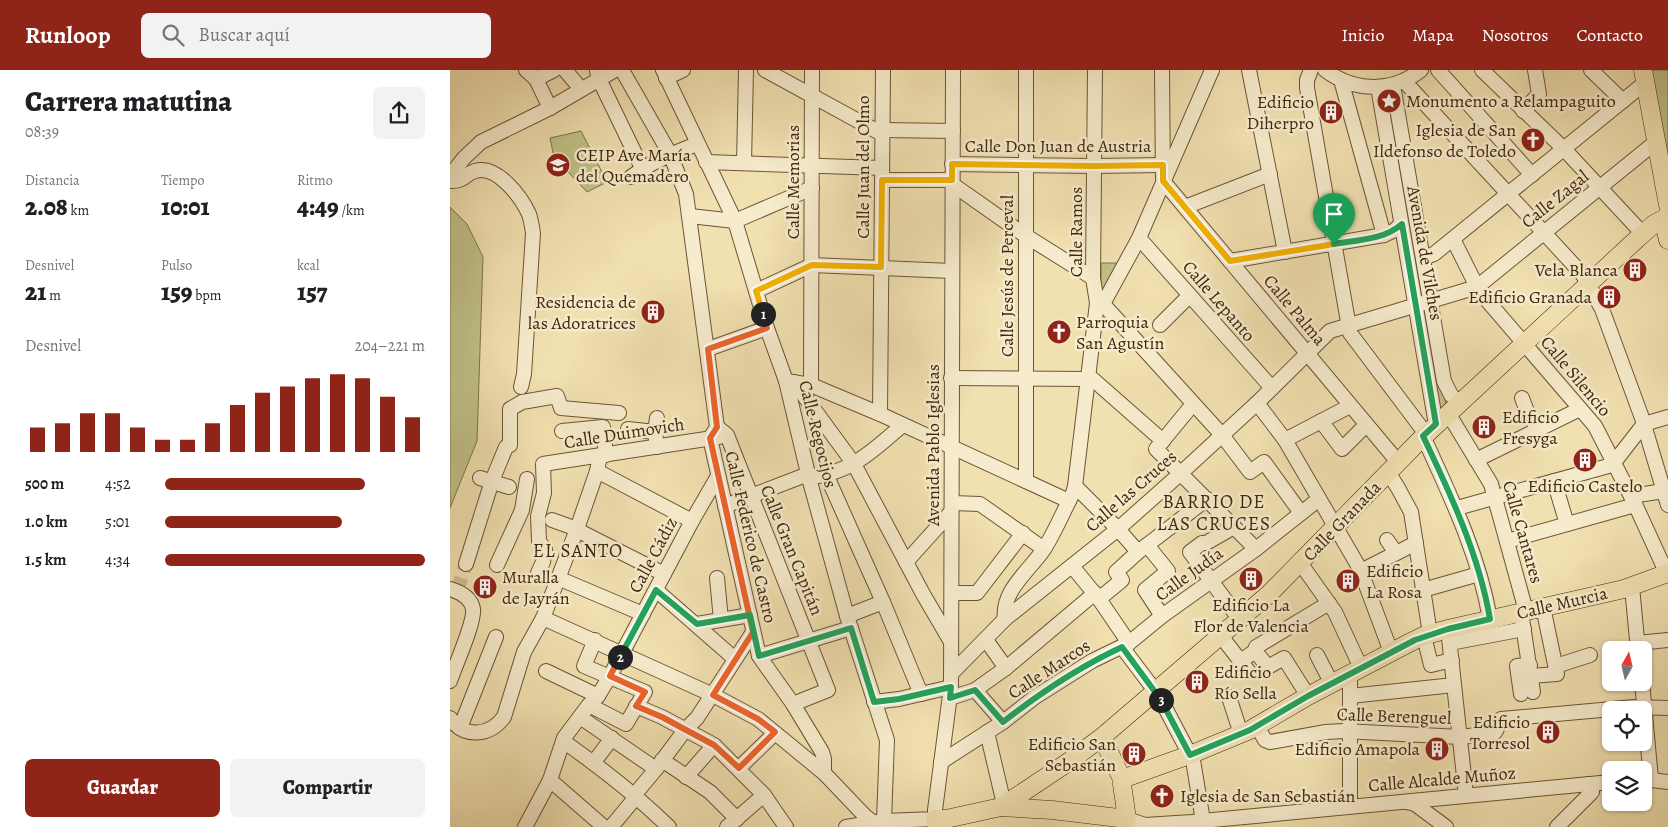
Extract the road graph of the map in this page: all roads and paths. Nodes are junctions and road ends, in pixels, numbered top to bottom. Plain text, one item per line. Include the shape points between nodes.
1 (554, 70) edge
2 (565, 70) edge
3 (615, 70) edge
4 (622, 70) edge
5 (683, 70) edge
6 (746, 70) edge
7 (765, 70) edge
8 (812, 70) edge
9 (883, 70) edge
10 (953, 70) edge
11 (1026, 70) edge
12 (1095, 70) edge
13 (1162, 70) edge
14 (1212, 70) edge
15 (1249, 70) edge
16 (1311, 70) edge
17 (1324, 70) edge
18 (1421, 70) edge
19 (1438, 70) edge
20 (1482, 70) edge
21 (1535, 70) edge
22 (1591, 70) edge
23 (531, 74) edge
24 (664, 74) edge
25 (598, 75) edge
26 (1645, 76) edge
27 (1341, 80) junction
28 (1399, 83) junction
29 (1378, 87) junction
30 (581, 89) junction
31 (812, 97) junction
32 (1623, 101) junction
33 (550, 108) junction
34 (1523, 111) junction
35 (953, 131) junction
36 (882, 132) junction
37 (1657, 141) junction
38 (697, 144) junction
39 (1564, 149) junction
40 (670, 154) junction
41 (706, 162) junction
42 (744, 164) junction
43 (952, 164) junction
44 (1163, 165) junction
45 (812, 166) junction
46 (1026, 166) junction
47 (1094, 166) junction
48 (882, 174) junction
49 (1270, 174) junction
50 (1532, 175) junction
51 (450, 176) edge
52 (450, 181) edge
53 (1163, 181) junction
54 (952, 182) junction
55 (812, 188) junction
56 (1600, 188) junction
57 (1508, 194) junction
58 (1186, 207) junction
59 (1668, 212) edge
60 (690, 216) junction
61 (735, 221) junction
62 (1402, 224) junction
63 (1544, 233) junction
64 (1643, 234) junction
65 (1384, 235) junction
66 (1026, 236) junction
67 (1139, 238) junction
68 (1453, 239) junction
69 (1668, 240) edge
70 (1334, 244) junction
71 (1285, 252) junction
72 (1423, 258) junction
73 (1230, 261) junction
74 (812, 265) junction
75 (881, 267) junction
76 (952, 271) junction
77 (1093, 278) junction
78 (1588, 284) junction
79 (1477, 287) junction
80 (756, 291) junction
81 (1190, 296) junction
82 (1430, 301) junction
83 (1100, 303) junction
84 (1416, 306) junction
85 (1347, 320) junction
86 (1160, 325) dead end
87 (767, 328) junction
88 (1524, 343) junction
89 (708, 349) junction
90 (1307, 354) junction
91 (1088, 377) junction
92 (951, 378) junction
93 (1026, 380) junction
94 (790, 381) junction
95 (811, 385) junction
96 (521, 387) dead end
97 (1447, 387) junction
98 (1272, 388) junction
99 (1430, 390) junction
100 (1522, 398) dead end
101 (1256, 403) junction
102 (1193, 404) junction
103 (1350, 406) junction
104 (1580, 409) junction
105 (618, 413) dead end
106 (880, 414) junction
107 (1668, 417) edge
108 (1321, 421) junction
109 (1438, 422) junction
110 (1644, 424) junction
111 (903, 425) junction
112 (1366, 425) junction
113 (628, 428) dead end
114 (1539, 430) junction
115 (562, 431) dead end
116 (718, 434) junction
117 (1222, 435) junction
118 (1163, 440) junction
119 (1285, 440) junction
120 (656, 447) junction
121 (952, 448) junction
122 (603, 455) junction
123 (1476, 460) junction
124 (1614, 462) junction
125 (854, 464) junction
126 (1393, 467) junction
127 (597, 471) junction
128 (1181, 473) junction
129 (826, 474) junction
130 (718, 476) junction
131 (809, 478) junction
132 (527, 479) dead end
133 (486, 480) junction
134 (1026, 481) junction
135 (1554, 481) junction
136 (1076, 486) junction
137 (509, 487) dead end
138 (750, 496) junction
139 (1496, 497) junction
140 (1666, 498) edge
141 (1208, 499) junction
142 (1319, 499) junction
143 (1069, 501) junction
144 (1633, 501) junction
145 (725, 506) junction
146 (952, 507) junction
147 (1457, 508) junction
148 (1301, 513) junction
149 (552, 520) dead end
150 (692, 521) junction
151 (1567, 524) junction
152 (1234, 527) junction
153 (1336, 527) junction
154 (1118, 528) junction
155 (577, 529) junction
156 (1023, 533) junction
157 (1387, 540) dead end
158 (1507, 541) junction
159 (1416, 543) junction
160 (1044, 548) junction
161 (1143, 549) junction
162 (1256, 549) junction
163 (1396, 553) junction
164 (906, 562) junction
165 (466, 564) tunnel mouth
166 (1301, 564) junction
167 (498, 565) dead end
168 (1072, 566) junction
169 (1361, 571) junction
170 (538, 573) dead end
171 (664, 574) junction
172 (1479, 574) junction
173 (1668, 574) edge
174 (558, 578) junction
175 (717, 578) dead end
176 (1211, 581) junction
177 (1632, 587) junction
178 (450, 590) edge
179 (656, 590) junction
180 (1423, 590) junction
181 (952, 593) junction
182 (1097, 596) junction
183 (883, 602) junction
184 (1328, 603) junction
185 (1543, 607) junction
186 (643, 614) junction
187 (750, 615) junction
188 (1162, 616) junction
189 (1524, 617) junction
190 (543, 618) junction
191 (1005, 619) junction
192 (1490, 619) junction
193 (721, 620) junction
194 (1240, 620) junction
195 (849, 622) junction
196 (697, 624) junction
197 (753, 632) junction
198 (1427, 635) junction
199 (1221, 636) junction
200 (1449, 636) junction
201 (496, 637) dead end
202 (595, 640) junction
203 (986, 640) junction
204 (1668, 640) edge
205 (1637, 641) edge
206 (808, 642) junction
207 (951, 643) junction
208 (1652, 644) edge
209 (1125, 645) junction
210 (1255, 651) junction
211 (623, 652) junction
212 (1390, 653) junction
213 (1317, 654) dead end
214 (1590, 655) dead end
215 (759, 656) junction
216 (735, 659) junction
217 (1452, 660) junction
218 (1240, 661) junction
219 (1556, 666) junction
220 (1006, 668) junction
221 (1530, 670) junction
222 (546, 671) dead end
223 (1355, 671) junction
224 (1249, 672) dead end
225 (610, 676) junction
226 (450, 681) edge
227 (1332, 684) junction
228 (1454, 685) junction
229 (951, 686) junction
230 (975, 690) junction
231 (1156, 693) junction
232 (1527, 693) dead end
233 (922, 694) junction
234 (713, 695) junction
235 (1308, 696) junction
236 (1350, 696) junction
237 (1229, 697) dead end
238 (593, 700) junction
239 (874, 702) junction
240 (793, 704) junction
241 (636, 706) junction
242 (1652, 707) edge
243 (1668, 708) edge
244 (1602, 709) edge
245 (580, 717) junction
246 (450, 718) edge
247 (1003, 722) junction
248 (1257, 726) junction
249 (460, 728) junction
250 (684, 730) junction
251 (1350, 731) junction
252 (775, 732) junction
253 (987, 732) junction
254 (1241, 734) junction
255 (1102, 737) junction
256 (1460, 737) junction
257 (612, 738) junction
258 (563, 741) junction
259 (714, 745) junction
260 (1191, 754) junction
261 (594, 762) junction
262 (941, 762) junction
263 (659, 765) junction
264 (739, 768) junction
265 (824, 773) junction
266 (686, 777) junction
267 (550, 780) junction
268 (1123, 780) junction
269 (1652, 780) edge
270 (1668, 782) edge
271 (1602, 783) edge
272 (1588, 784) junction
273 (1026, 789) junction
274 (764, 795) junction
275 (1466, 795) junction
276 (636, 797) junction
277 (1422, 804) junction
278 (1350, 806) junction
279 (1001, 807) junction
280 (1032, 808) junction
281 (732, 823) edge
282 (940, 823) edge
283 (1130, 823) edge
284 (1197, 823) edge
285 (883, 824) edge
286 (1443, 826) edge
287 (525, 827) edge
288 (604, 827) edge
289 (611, 827) edge
290 (669, 827) edge
291 (786, 827) edge
292 (846, 827) edge
293 (1557, 827) edge

1 - 23 street
2 - 30 street
3 - 25 street
4 - 40 street, Calle Gran Capitán
5 - 24 street
6 - 42 street
7 - 31 street
8 - 31 street, Calle Memorias
9 - 36 street, Calle Juan del Olmo
10 - 35 street, Avenida Pablo Iglesias
11 - 46 street, Calle Jesús de Perceval
12 - 47 street, Calle Ramos
13 - 44 street
14 - 53 street
15 - 49 street
16 - 70 street via 1307,88
17 - 27 street
18 - 28 street
19 - 50 street
20 - 34 street
21 - 34 street via 1539,94
22 - 32 street
23 - 33 street
24 - 38 street, Calle Regocijos
25 - 30 street
25 - 40 street via 637,172
26 - 32 street
26 - 37 main road
27 - 29 street
27 - 65 street
28 - 29 street
28 - 57 street
28 - 72 street, Avenida de Vilches
29 - 62 street, Avenida de Vilches
30 - 33 street
31 - 36 street
31 - 45 street, Calle Memorias
32 - 39 street
33 - 51 street via 481,142
34 - 39 street
35 - 36 street
35 - 43 street, Avenida Pablo Iglesias
36 - 48 street, Calle Juan del Olmo
37 - 56 street, Calle Zagal
37 - 59 main road
38 - 40 street
38 - 41 street, Calle Regocijos
39 - 50 street
39 - 56 street
40 - 60 street, Calle Gran Capitán via 686,194
41 - 42 street
41 - 61 street, Calle Regocijos
42 - 45 street
43 - 46 street, Calle Don Juan de Austria
43 - 54 street, Avenida Pablo Iglesias
44 - 47 street, Calle Don Juan de Austria
44 - 53 street
45 - 48 street
45 - 55 street, Calle Memorias
46 - 47 street, Calle Don Juan de Austria
46 - 66 street, Calle Jesús de Perceval
47 - 77 street, Calle Ramos
48 - 54 street
48 - 75 street, Calle Juan del Olmo
49 - 58 street
49 - 71 street
50 - 57 street
52 - 96 street via 460,181 475,171 490,171 517,194 529,215 533,234
53 - 58 street, Calle Palma
53 - 67 street
54 - 66 street
54 - 76 street, Avenida Pablo Iglesias
55 - 61 street
55 - 74 street, Calle Memorias
56 - 63 street, Calle Zagal
56 - 64 street
57 - 63 street
57 - 68 street
58 - 73 street, Calle Palma
59 - 64 main road, Calle Granada
59 - 69 main road via 1665,229
60 - 61 street
60 - 89 street, Calle Gran Capitán
61 - 80 street, Calle Regocijos
62 - 65 street
62 - 84 street, Avenida de Vilches
63 - 78 street
63 - 79 street, Calle Zagal
64 - 78 main road, Calle Granada
65 - 70 street
66 - 77 street
66 - 93 street, Calle Jesús de Perceval
67 - 81 street, Calle Lepanto
67 - 83 street
68 - 72 street via 1434,254
68 - 79 street, Calle Silencio
70 - 71 street
70 - 85 street
71 - 73 street
72 - 82 street, Avenida de Vilches
73 - 90 street, Calle Palma
74 - 75 street
74 - 80 street
74 - 95 street, Calle Memorias
75 - 76 street
75 - 106 street, Calle Juan del Olmo
76 - 92 street, Avenida Pablo Iglesias
77 - 83 street, Calle Ramos
78 - 88 main road, Calle Granada
78 - 110 street via 1602,309
79 - 82 street, Calle las Cruces
79 - 88 street, Calle Silencio
80 - 87 street, Calle Regocijos
81 - 86 street
81 - 98 street, Calle Lepanto
82 - 84 street, Calle las Cruces
82 - 97 street, Avenida de Vilches
83 - 91 street
83 - 102 street
84 - 85 street, Calle las Cruces
84 - 99 street, Avenida de Vilches
85 - 90 street, Calle las Cruces via 1330,331
85 - 109 street via 1350,336
87 - 89 street
87 - 94 street, Calle Regocijos
88 - 104 street, Calle Silencio
88 - 109 main road, Calle Granada
89 - 116 street, Calle Gran Capitán
90 - 98 street, Calle las Cruces
90 - 103 street, Calle Palma
91 - 93 street
91 - 118 street
91 - 136 street
92 - 93 street
92 - 121 street, Avenida Pablo Iglesias
93 - 134 street, Calle Jesús de Perceval
94 - 95 street
94 - 125 street
94 - 131 street, Calle Regocijos
95 - 106 street
97 - 99 street
97 - 109 street, Avenida de Vilches via 1451,395
98 - 101 street, Calle las Cruces
99 - 109 street, Avenida de Vilches
100 - 114 street
101 - 117 street, Calle las Cruces
101 - 119 street
102 - 117 street
102 - 118 street
103 - 108 street
103 - 112 street, Calle Palma
104 - 114 street
104 - 124 street, Calle Silencio via 1595,426
105 - 133 street via 561,408 557,396 522,402 510,408 510,445
106 - 111 street
107 - 110 street
108 - 112 street via 1342,449
108 - 119 street
109 - 123 street, Calle Cantares
109 - 126 main road, Calle Granada
109 - 147 street
110 - 124 street
110 - 140 street
111 - 121 street
111 - 125 street
112 - 126 street, Calle Palma
113 - 120 street via 656,425
114 - 123 street
115 - 122 street via 603,427
116 - 120 street, Calle Duimovich
116 - 130 street, Calle Federico de Castro
116 - 138 street, Calle Gran Capitán
117 - 128 street, Calle las Cruces
117 - 148 street via 1250,472 1264,462
118 - 128 street via 1156,449
119 - 142 street
120 - 122 street, Calle Duimovich
121 - 134 street
121 - 146 street, Avenida Pablo Iglesias
122 - 127 street
122 - 170 street, Calle Duimovich via 543,464 544,494 538,516 539,541 545,550
123 - 139 street, Calle Cantares
124 - 135 street
124 - 144 street, Calle Silencio
125 - 129 street
125 - 164 street
126 - 153 main road, Calle Granada
126 - 159 street, Calle Palma via 1398,488 1411,512
127 - 150 street
127 - 155 street
128 - 141 street
128 - 154 street, Calle las Cruces
129 - 131 street
129 - 183 street
130 - 145 street, Calle Federico de Castro
130 - 150 street, Calle Cádiz
131 - 138 street via 803,476
131 - 195 street, Calle Regocijos
132 - 167 street via 522,510
133 - 137 street
133 - 165 street
134 - 143 street
135 - 139 street
135 - 151 street
136 - 143 street
136 - 154 street
138 - 145 street
138 - 206 street, Calle Gran Capitán
139 - 147 street
139 - 158 street, Calle Cantares
140 - 144 street
141 - 152 street
141 - 161 street
142 - 148 street, Calle Judía
142 - 153 street
143 - 160 street
144 - 151 street
144 - 173 street, Calle Silencio
145 - 187 street, Calle Federico de Castro
146 - 156 street via 980,504
146 - 164 street
146 - 181 street, Avenida Pablo Iglesias
147 - 172 street
148 - 162 street, Calle Judía
149 - 155 street
150 - 171 street, Calle Cádiz
151 - 158 street
152 - 162 street
152 - 176 street via 1190,552
153 - 166 main road, Calle Granada
153 - 169 street
154 - 161 street
154 - 168 street, Calle las Cruces
155 - 171 street
155 - 174 street
156 - 160 street
156 - 181 street via 977,593
157 - 163 street
158 - 189 street, Calle Cantares
159 - 163 street
159 - 180 street, Calle Palma
160 - 191 street via 1012,590 1004,610
161 - 182 street via 1116,572 1122,580
161 - 188 street via 1168,570 1145,590
162 - 176 street, Calle Judía
163 - 169 street
164 - 207 street
166 - 184 street
166 - 194 main road, Calle Granada
168 - 182 street
168 - 191 street, Calle las Cruces
169 - 212 street
171 - 179 street, Calle Cádiz
172 - 180 street
172 - 192 street
173 - 177 main road, Calle Murcia
174 - 186 street
174 - 190 street
175 - 193 street
176 - 188 street, Calle Judía
176 - 194 street
177 - 185 main road, Calle Murcia
177 - 205 street
178 - 226 street via 467,598 473,609 472,621
179 - 186 street, Calle Cádiz
179 - 196 street
180 - 198 street, Calle Palma
181 - 207 street, Avenida Pablo Iglesias
182 - 209 street
182 - 220 street
183 - 195 street
183 - 233 street
184 - 210 street via 1256,647
184 - 223 street via 1342,625
185 - 189 main road, Calle Murcia
185 - 219 street
186 - 211 street, Calle Cádiz
187 - 193 street
187 - 197 street, Calle Federico de Castro
188 - 209 street, Calle Judía
189 - 192 main road, Calle Murcia
189 - 200 street
189 - 221 street, Calle Cantares
190 - 202 street
190 - 249 street via 524,652 504,717 498,726 476,734
191 - 203 street, Calle las Cruces
192 - 200 main road, Calle Murcia
193 - 196 street
194 - 199 main road, Calle Granada
195 - 206 street
195 - 239 street, Calle Regocijos
196 - 216 street
197 - 215 street, Calle Federico de Castro
197 - 216 street
198 - 200 main road, Calle Murcia
198 - 212 main road, Calle Murcia
198 - 217 street, Calle Palma via 1431,665
199 - 218 street
199 - 231 main road, Calle Granada
200 - 217 street
201 - 249 street
202 - 211 street
202 - 225 street via 584,666
203 - 220 street
203 - 229 street, Calle las Cruces
204 - 208 street
206 - 215 street
206 - 240 street, Calle Gran Capitán via 828,690
207 - 229 street, Avenida Pablo Iglesias
209 - 231 street
209 - 247 street, Calle Marcos via 1092,661
210 - 218 street
210 - 235 street via 1268,667 1284,658
211 - 225 street, Calle Cádiz
211 - 234 street
212 - 223 main road, Calle Murcia
213 - 227 street
214 - 219 street
215 - 240 street, Calle Federico de Castro
216 - 234 street
217 - 228 street
218 - 224 street
219 - 221 street via 1557,674
220 - 230 street
221 - 232 street, Calle Cantares
222 - 238 street
223 - 227 main road, Calle Murcia
223 - 236 street
225 - 238 street, Calle Cádiz
225 - 241 street via 645,692
227 - 235 main road, Calle Murcia
228 - 236 street
228 - 256 street
229 - 230 street
229 - 233 street
229 - 262 street, Avenida Pablo Iglesias
230 - 247 street
231 - 255 main road, Calle Granada
231 - 260 street
233 - 239 street
234 - 250 street
234 - 252 street
235 - 248 main road, Calle Murcia
236 - 251 street
237 - 254 street
238 - 241 street via 626,724
238 - 245 street, Calle Cádiz
239 - 285 street, Calle Regocijos via 886,740
240 - 265 street, Calle Federico de Castro via 822,752
241 - 250 street
242 - 243 street, Calle Berenguel
244 - 256 street, Calle Berenguel via 1529,713 1501,719 1496,732 1491,734
245 - 257 street
245 - 258 street, Calle Cádiz
246 - 249 street
247 - 253 street, Calle Marcos
248 - 251 street, Calle Berenguel via 1270,742
248 - 254 main road, Calle Murcia
250 - 259 street
250 - 263 street
251 - 256 street, Calle Berenguel
251 - 278 street
252 - 264 street
252 - 265 street
253 - 262 street, Calle Marcos
253 - 279 street via 1003,800
254 - 260 main road, Calle Murcia
255 - 268 main road
255 - 273 main road, Calle Granada
256 - 275 street
257 - 261 street
257 - 263 street
258 - 261 street
258 - 267 street, Calle Cádiz
259 - 264 street
259 - 266 street
260 - 268 main road, Calle Murcia
260 - 284 street
261 - 276 street
262 - 282 street, Avenida Pablo Iglesias via 935,810
263 - 266 street
263 - 276 street
264 - 274 street
265 - 285 street via 865,816
266 - 281 street via 710,792
267 - 287 street, Calle Cádiz
267 - 288 street
268 - 283 main road
269 - 270 street
271 - 272 street, Calle Alcalde Muñoz
272 - 275 street, Calle Alcalde Muñoz
272 - 293 street via 1592,792
273 - 279 main road, Calle Granada
273 - 280 main road via 1026,798
274 - 281 street
274 - 291 street
275 - 277 street, Calle Alcalde Muñoz
276 - 289 street
276 - 290 street
277 - 278 street, Calle Alcalde Muñoz via 1403,802
277 - 286 street
278 - 284 street, Calle Alcalde Muñoz
279 - 280 main road
279 - 282 main road
280 - 283 main road
282 - 285 street
283 - 284 street, Calle Alcalde Muñoz
285 - 292 street

